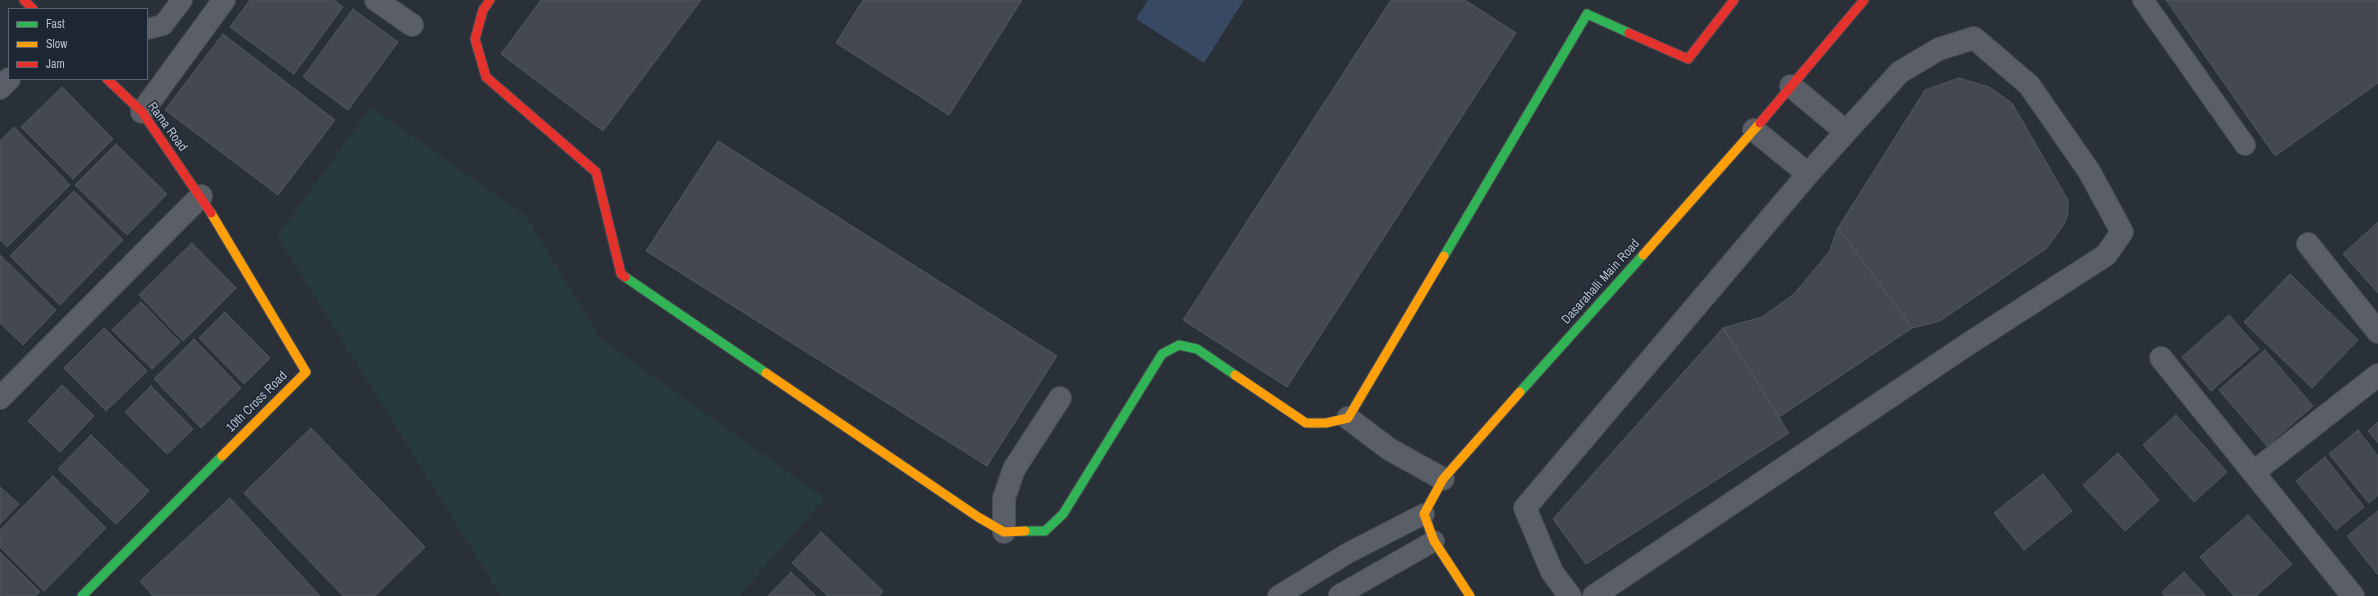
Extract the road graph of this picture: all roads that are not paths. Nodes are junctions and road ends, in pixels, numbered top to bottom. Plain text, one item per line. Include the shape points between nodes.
1 (24, 0) edge
2 (182, 0) edge
3 (224, 0) edge
4 (376, 0) edge
5 (490, 0) edge
6 (1734, 0) edge
7 (1864, 0) edge
8 (2142, 0) edge
9 (32, 8) edge
10 (412, 25) dead end
11 (148, 29) edge
12 (8, 80) edge
13 (108, 80) edge
14 (1791, 86) junction
15 (0, 88) edge
16 (142, 112) junction
17 (1754, 130) junction
18 (1846, 132) junction
19 (2245, 145) dead end
20 (1808, 174) junction
21 (201, 196) junction
22 (2308, 244) dead end
23 (2378, 332) edge
24 (2160, 358) dead end
25 (2378, 375) edge
26 (0, 398) edge
27 (1060, 398) dead end
28 (1348, 418) junction
29 (2254, 472) junction
30 (1443, 479) junction
31 (1424, 514) junction
32 (1004, 532) junction
33 (1434, 541) junction
34 (1324, 568) junction
35 (1340, 595) edge
36 (82, 596) edge
37 (1278, 596) edge
38 (1470, 596) edge
39 (1570, 596) edge
40 (1594, 596) edge
41 (2353, 596) edge

1 - 9 street
2 - 11 lane via 163,26
3 - 16 street
4 - 10 street
5 - 32 street via 483,10 475,40 486,77 596,172 621,274
6 - 28 street via 1688,60 1587,14
7 - 14 street, Dasarahalli Main Road
8 - 19 lane
12 - 15 street
13 - 16 street, Rama Road
14 - 17 street, Dasarahalli Main Road
14 - 18 street
16 - 21 street, Rama Road
17 - 20 street
17 - 30 street, Dasarahalli Main Road
18 - 20 street
18 - 40 street via 1900,72 1939,49 1974,38 2028,85 2089,171 2122,232 2106,256 1968,344
20 - 39 street via 1525,508 1552,572
21 - 26 street
21 - 36 street, 10th Cross Road via 306,372
22 - 23 street
24 - 29 street
25 - 29 street
27 - 32 street via 1014,469 1004,498
28 - 30 street via 1390,449
28 - 32 street via 1326,423 1306,423 1197,349 1179,345 1162,354 1063,514 1045,530
29 - 41 street
30 - 31 street, Dasarahalli Main Road
31 - 33 street
31 - 34 lane
33 - 35 lane
33 - 38 street
34 - 35 lane
34 - 37 lane

